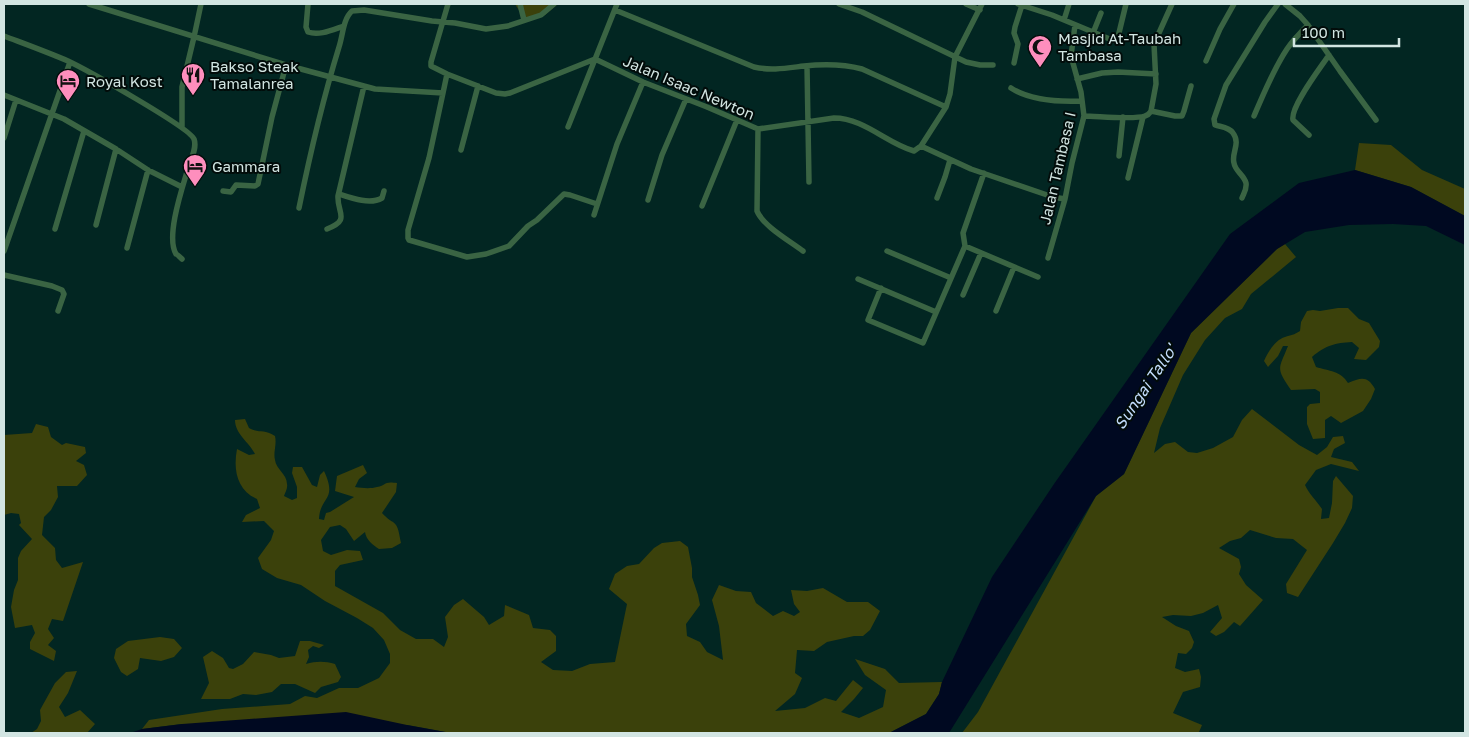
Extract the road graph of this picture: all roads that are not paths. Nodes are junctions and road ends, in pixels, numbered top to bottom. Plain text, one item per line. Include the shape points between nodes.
1 (88, 4) edge
2 (201, 4) edge
3 (308, 4) edge
4 (448, 4) edge
5 (520, 4) edge
6 (554, 4) edge
7 (839, 4) edge
8 (966, 4) edge
9 (1069, 4) edge
10 (1126, 4) edge
11 (1172, 4) edge
12 (1234, 4) edge
13 (1278, 4) edge
14 (1285, 4) edge
15 (1020, 5) edge
16 (108, 7) edge
17 (616, 7) edge
18 (981, 7) edge
19 (1101, 13) dead end
20 (524, 20) junction
21 (1064, 20) junction
22 (442, 22) junction
23 (1075, 25) junction
24 (1308, 25) junction
25 (344, 26) junction
26 (1093, 33) junction
27 (4, 36) edge
28 (194, 38) junction
29 (1329, 55) junction
30 (955, 56) junction
31 (595, 59) junction
32 (1206, 61) dead end
33 (70, 62) junction
34 (1014, 62) dead end
35 (286, 65) junction
36 (993, 65) dead end
37 (807, 66) junction
38 (447, 74) junction
39 (1156, 74) junction
40 (330, 77) junction
41 (1077, 79) junction
42 (643, 82) junction
43 (364, 86) junction
44 (478, 86) junction
45 (1191, 86) dead end
46 (1011, 88) dead end
47 (444, 93) junction
48 (4, 95) edge
49 (686, 99) junction
50 (16, 100) junction
51 (1082, 101) junction
52 (946, 107) junction
53 (1151, 111) junction
54 (51, 114) junction
55 (1084, 116) junction
56 (1254, 116) dead end
57 (1143, 117) junction
58 (1122, 118) junction
59 (737, 120) junction
60 (1376, 120) dead end
61 (808, 122) junction
62 (182, 127) junction
63 (568, 128) dead end
64 (758, 129) junction
65 (84, 131) junction
66 (1308, 134) dead end
67 (4, 138) edge
68 (919, 148) junction
69 (116, 149) junction
70 (461, 150) dead end
71 (1119, 156) dead end
72 (950, 160) junction
73 (148, 170) junction
74 (984, 173) junction
75 (1128, 178) dead end
76 (809, 182) dead end
77 (182, 187) junction
78 (222, 191) dead end
79 (384, 191) dead end
80 (339, 194) junction
81 (937, 198) dead end
82 (1242, 198) dead end
83 (648, 200) dead end
84 (1065, 200) junction
85 (597, 204) junction
86 (702, 206) dead end
87 (299, 208) dead end
88 (594, 215) dead end
89 (96, 225) dead end
90 (55, 229) dead end
91 (327, 229) dead end
92 (965, 246) junction
93 (127, 248) dead end
94 (4, 251) edge
95 (803, 251) dead end
96 (888, 251) dead end
97 (981, 253) junction
98 (1048, 258) dead end
99 (182, 259) dead end
100 (1014, 267) junction
101 (4, 275) edge
102 (1038, 276) dead end
103 (951, 278) junction
104 (858, 279) dead end
105 (881, 288) junction
106 (963, 295) dead end
107 (996, 311) dead end
108 (58, 312) dead end
109 (936, 312) junction

1 - 16 street
2 - 28 street
3 - 25 street via 308,32 322,33
4 - 22 street
5 - 20 street
6 - 20 street via 541,15
7 - 30 street
8 - 18 street
9 - 21 street
10 - 26 street via 1117,41
11 - 39 street via 1154,44
12 - 32 street
13 - 82 street via 1226,85 1214,119 1215,125 1234,134 1237,146 1234,164 1246,186
14 - 24 street
15 - 21 street
15 - 34 street via 1014,33 1018,44
16 - 28 street
17 - 31 street
17 - 37 street via 754,67 777,70
18 - 30 street
19 - 26 street
20 - 22 street via 482,30
21 - 23 street
22 - 25 street via 356,10 348,14
22 - 38 street via 431,64
23 - 26 street
23 - 41 street, Jalan Tambasa I via 1071,56
24 - 29 street
24 - 56 street via 1280,61
25 - 40 street
27 - 33 street
28 - 35 street
28 - 62 street via 182,87
29 - 60 street
29 - 66 street via 1293,113 1293,120
30 - 36 street via 966,62
30 - 52 street
31 - 42 street, Jalan Isaac Newton
31 - 44 street via 505,94 496,94
31 - 63 street
33 - 54 street
33 - 62 street
35 - 40 street
35 - 78 street via 259,182 256,185 235,185 231,192
37 - 52 street via 841,64 862,69
37 - 61 street
38 - 44 street
38 - 47 street
39 - 41 street via 1102,73
39 - 53 street
40 - 43 street
40 - 87 street
41 - 51 street, Jalan Tambasa I
42 - 49 street, Jalan Isaac Newton
42 - 85 street
43 - 47 street
43 - 80 street
44 - 70 street
45 - 53 street via 1182,116
46 - 51 street via 1040,98
47 - 85 street via 408,230 409,240 468,257 479,256 509,246 564,194
48 - 50 street
49 - 59 street, Jalan Isaac Newton
49 - 83 street via 662,155
50 - 54 street
50 - 67 street
51 - 55 street, Jalan Tambasa I
52 - 68 street
53 - 57 street
54 - 65 street
54 - 94 street
55 - 58 street
55 - 84 street, Jalan Tambasa I
57 - 58 street
57 - 75 street
58 - 71 street
59 - 64 street, Jalan Isaac Newton
59 - 86 street
61 - 64 street, Jalan Isaac Newton
61 - 68 street, Jalan Isaac Newton via 844,118 862,124 912,152
61 - 76 street
62 - 77 street via 192,135 195,147
64 - 95 street via 757,211 772,228
65 - 69 street
65 - 90 street
68 - 72 street, Jalan Isaac Newton
69 - 73 street
69 - 89 street
72 - 74 street, Jalan Isaac Newton
72 - 81 street
73 - 77 street
73 - 93 street
74 - 84 street, Jalan Isaac Newton
74 - 92 street via 962,233
77 - 99 street via 173,231 174,248
79 - 80 street via 382,198 376,201
80 - 91 street via 342,218
84 - 98 street, Jalan Tambasa I
85 - 88 street
92 - 97 street
92 - 103 street
96 - 103 street
97 - 100 street
97 - 106 street
100 - 102 street
100 - 107 street
101 - 108 street via 62,290 64,294
103 - 109 street
104 - 105 street
105 - 109 street
105 - 109 street via 868,320 923,343

